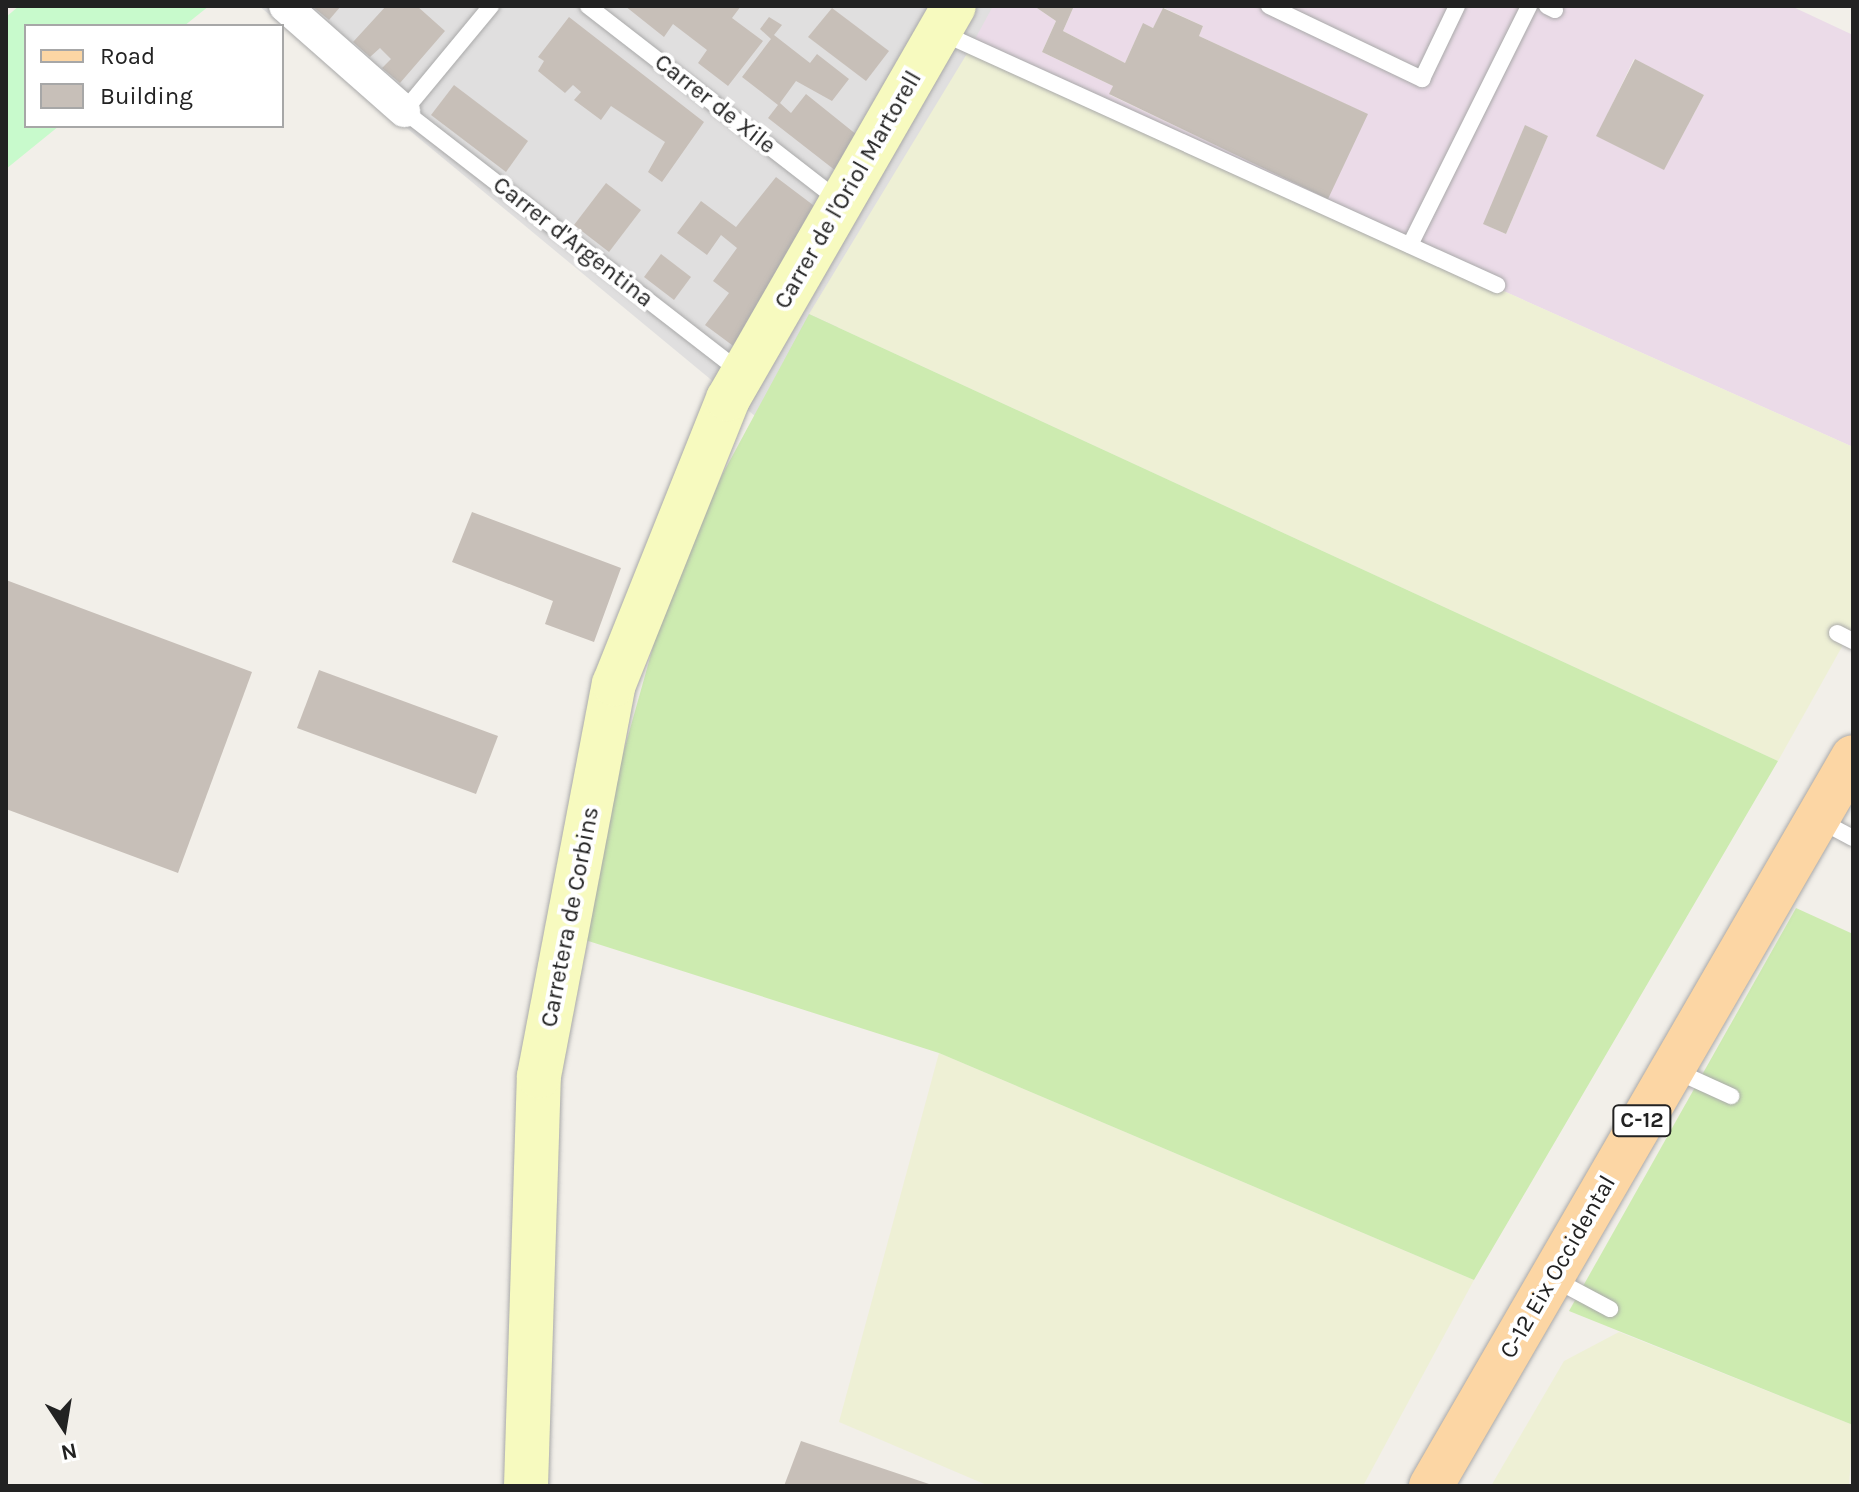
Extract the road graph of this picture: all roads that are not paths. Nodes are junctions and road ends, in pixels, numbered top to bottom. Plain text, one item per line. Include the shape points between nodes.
1 (285, 6) edge
2 (491, 6) edge
3 (588, 6) edge
4 (1269, 6) edge
5 (1457, 6) edge
6 (1529, 6) edge
7 (946, 19) edge
8 (404, 111) junction
9 (842, 203) junction
10 (1410, 245) junction
11 (1497, 285) dead end
12 (743, 374) junction
13 (1837, 633) dead end
14 (1853, 641) edge
15 (1853, 757) edge
16 (1835, 828) edge
17 (1672, 1069) junction
18 (1731, 1096) dead end
19 (1552, 1278) junction
20 (1610, 1309) dead end
21 (526, 1486) edge
22 (1431, 1486) edge

1 - 8 street
2 - 8 lane
3 - 9 lane, Carrer de Xile
4 - 5 lane via 1422,79
6 - 10 lane
7 - 9 street, Carrer de l'Oriol Martorell
7 - 10 lane
8 - 12 lane, Carrer d'Argentina
9 - 12 street, Carrer de l'Oriol Martorell
10 - 11 lane
12 - 21 street, Carretera de Corbins via 614,684 539,1076
13 - 14 lane
15 - 16 main road, C-12 Eix Occidental / C-12
16 - 17 main road, C-12 Eix Occidental / C-12
17 - 18 lane
17 - 19 main road, C-12 Eix Occidental / C-12
19 - 20 lane
19 - 22 main road, C-12 Eix Occidental / C-12

